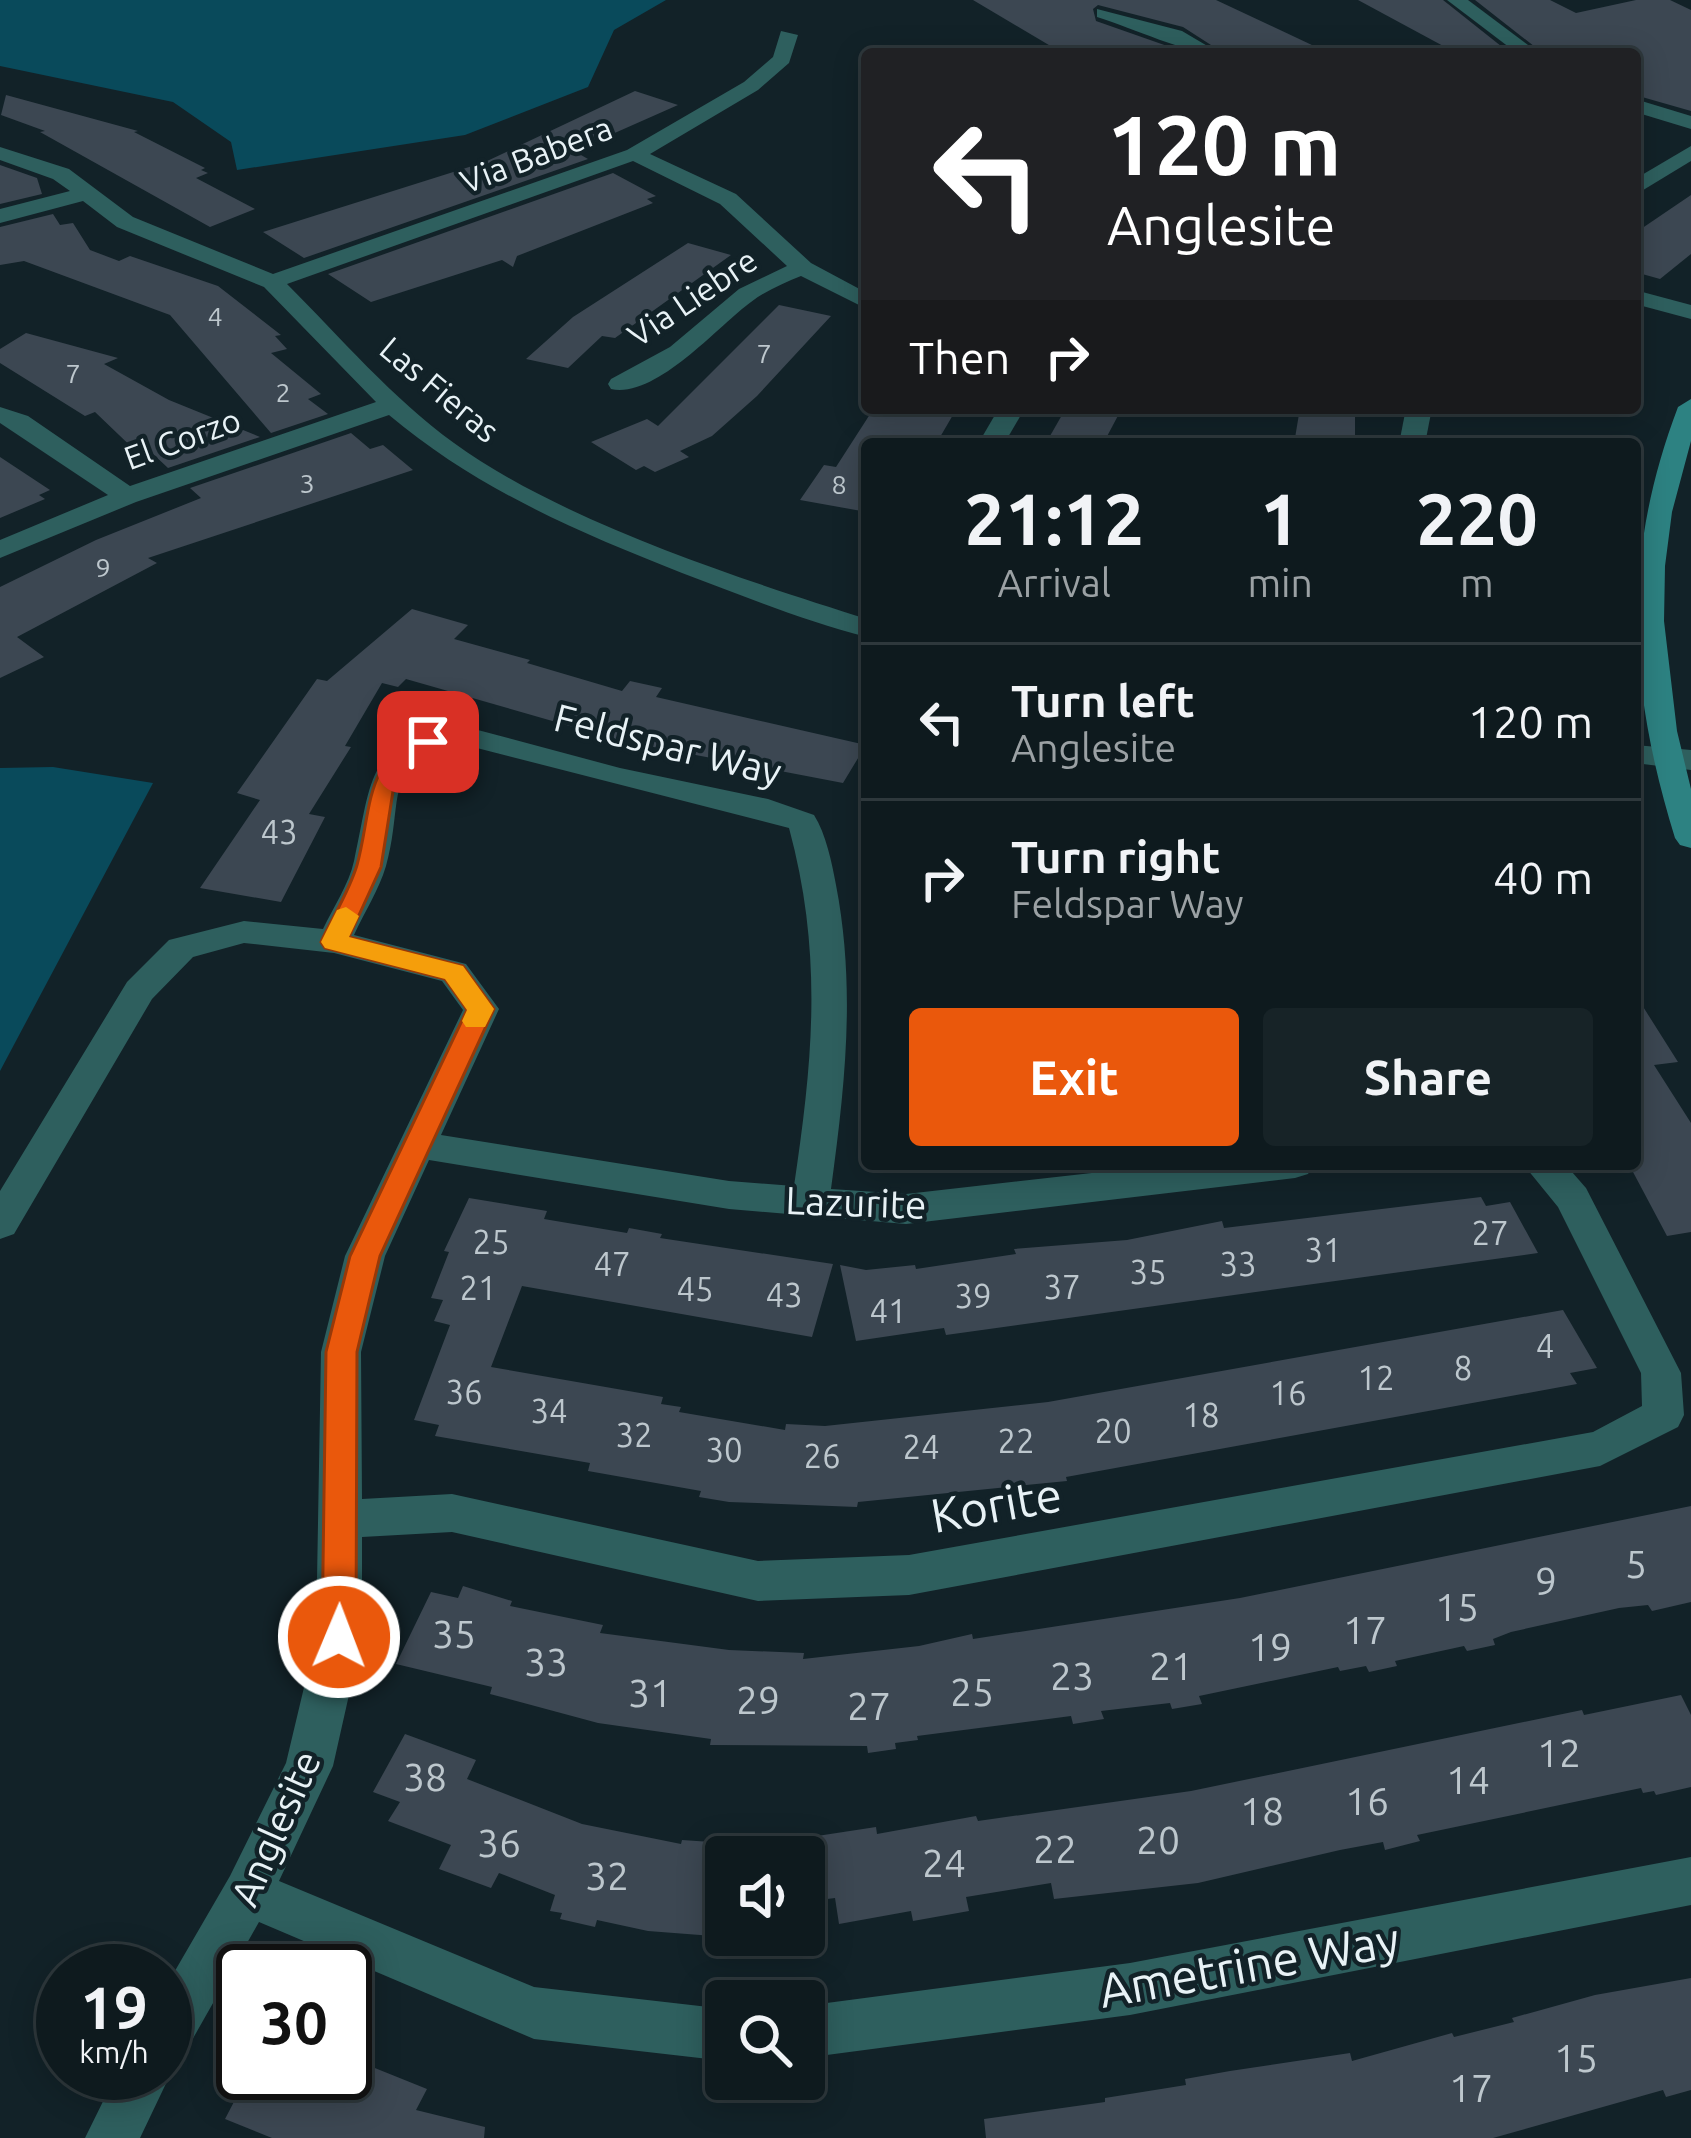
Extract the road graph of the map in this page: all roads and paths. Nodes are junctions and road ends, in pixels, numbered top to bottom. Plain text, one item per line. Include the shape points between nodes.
1 (1456, 0) edge
2 (1104, 13) dead end
3 (788, 35) dead end
4 (1199, 48) edge
5 (1522, 48) edge
6 (1641, 107) edge
7 (1691, 123) edge
8 (1691, 152) edge
9 (0, 153) edge
10 (634, 154) junction
11 (1641, 185) edge
12 (87, 193) junction
13 (0, 216) edge
14 (803, 268) junction
15 (272, 282) junction
16 (861, 299) edge
17 (1641, 300) edge
18 (1691, 312) edge
19 (620, 384) dead end
20 (392, 405) junction
21 (1691, 406) edge
22 (0, 415) edge
23 (127, 496) junction
24 (0, 550) edge
25 (861, 626) edge
26 (1664, 757) edge
27 (1691, 838) edge
28 (334, 942) junction
29 (419, 1144) junction
30 (1183, 1170) edge
31 (1547, 1170) edge
32 (1146, 1172) edge
33 (810, 1204) junction
34 (0, 1223) edge
35 (340, 1520) junction
36 (1691, 1881) edge
37 (248, 1893) junction
38 (192, 1991) edge
39 (825, 2029) edge
40 (705, 2033) edge
41 (131, 2100) edge
42 (112, 2138) edge

1 - 5 street
2 - 4 street
3 - 10 street, Via Babera via 782,59 752,86
6 - 7 street
8 - 11 street
9 - 12 street, Las Fieras via 61,174
10 - 14 street via 728,200
10 - 15 street, Via Babera
12 - 13 street
12 - 15 street, Las Fieras via 125,222
14 - 16 street
14 - 19 street, Via Liebre via 760,281 677,353
15 - 20 street, Las Fieras
17 - 18 street
20 - 23 street, El Corzo
20 - 25 street, Las Fieras via 445,449 592,528
21 - 26 main road via 1662,481 1648,597
22 - 23 street
23 - 24 street, El Corzo
26 - 27 main road
28 - 29 street, Anglesite via 454,972 481,1009
28 - 33 street, Feldspar Way via 369,867 382,784 400,759 428,742 473,738 803,822 833,957 834,1017
28 - 34 street via 244,932 181,948 139,992
29 - 33 street, Lazurite
29 - 35 street, Anglesite via 365,1256 341,1352
30 - 32 street, Lazurite
31 - 35 street, Korite via 1573,1198 1660,1373 1663,1415 1600,1448 909,1575 758,1581 452,1513
32 - 33 street, Lazurite via 906,1210
35 - 37 street, Anglesite via 339,1637 309,1766
36 - 39 street, Ametrine Way via 1130,1989
37 - 38 street, Anglesite
37 - 40 street via 534,2013
41 - 42 street

